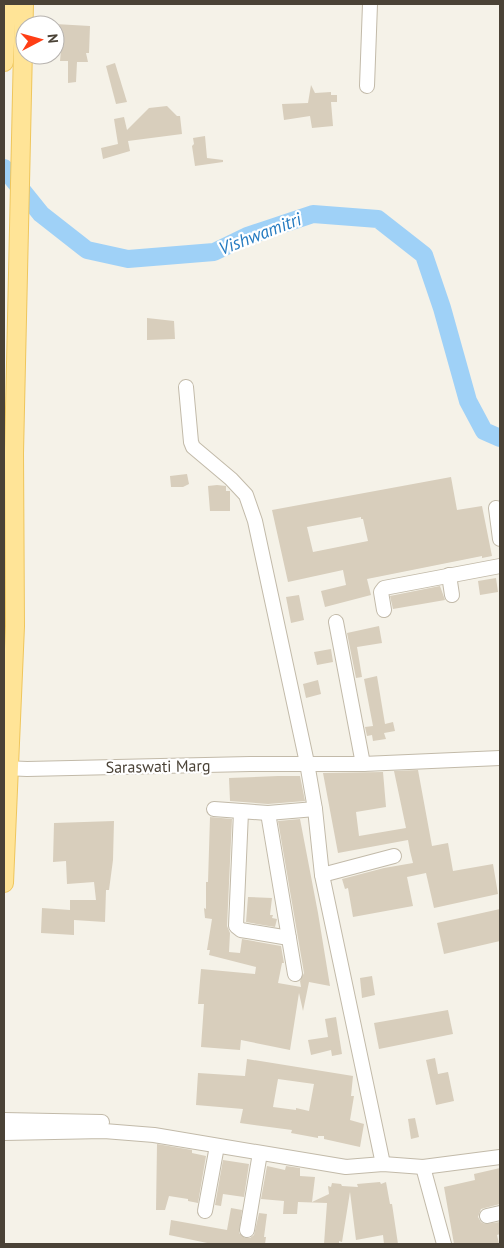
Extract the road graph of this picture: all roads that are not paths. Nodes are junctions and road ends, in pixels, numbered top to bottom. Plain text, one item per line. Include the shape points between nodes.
1 (7, 4) edge
2 (370, 4) edge
3 (5, 32) junction
4 (15, 33) edge
5 (4, 62) edge
6 (23, 65) edge
7 (367, 86) dead end
8 (186, 388) dead end
9 (496, 508) dead end
10 (500, 540) edge
11 (500, 566) edge
12 (449, 575) junction
13 (452, 594) dead end
14 (384, 610) dead end
15 (336, 622) dead end
16 (500, 758) edge
17 (307, 763) junction
18 (363, 764) junction
19 (7, 768) edge
20 (315, 808) junction
21 (214, 809) dead end
22 (241, 812) junction
23 (268, 814) junction
24 (394, 856) dead end
25 (322, 875) junction
26 (4, 882) edge
27 (290, 938) junction
28 (295, 974) dead end
29 (4, 1120) edge
30 (4, 1132) edge
31 (217, 1146) junction
32 (260, 1153) junction
33 (500, 1157) edge
34 (383, 1164) junction
35 (366, 1166) junction
36 (423, 1168) junction
37 (205, 1210) dead end
38 (247, 1230) dead end
39 (444, 1244) edge

1 - 3 main road
2 - 7 street
3 - 4 main road
3 - 5 main road
6 - 19 main road via 14,453 16,626
8 - 17 street via 193,447 231,479 248,499
9 - 10 street
11 - 12 street
12 - 13 street
12 - 14 street via 384,588 381,592
15 - 18 street
16 - 18 street, Saraswati Marg
17 - 18 street, Saraswati Marg
17 - 19 street, Saraswati Marg
17 - 20 street
19 - 26 main road
20 - 23 street
20 - 25 street
21 - 22 street
22 - 23 street
22 - 27 street via 236,926 241,930
23 - 27 street
24 - 25 street
25 - 34 street
27 - 28 street
29 - 35 street via 112,1122 211,1136 349,1160
30 - 31 street via 104,1131 154,1135
31 - 32 street
31 - 37 street
32 - 35 street via 346,1167
32 - 38 street
33 - 36 street
34 - 35 street
34 - 36 street
36 - 39 street

